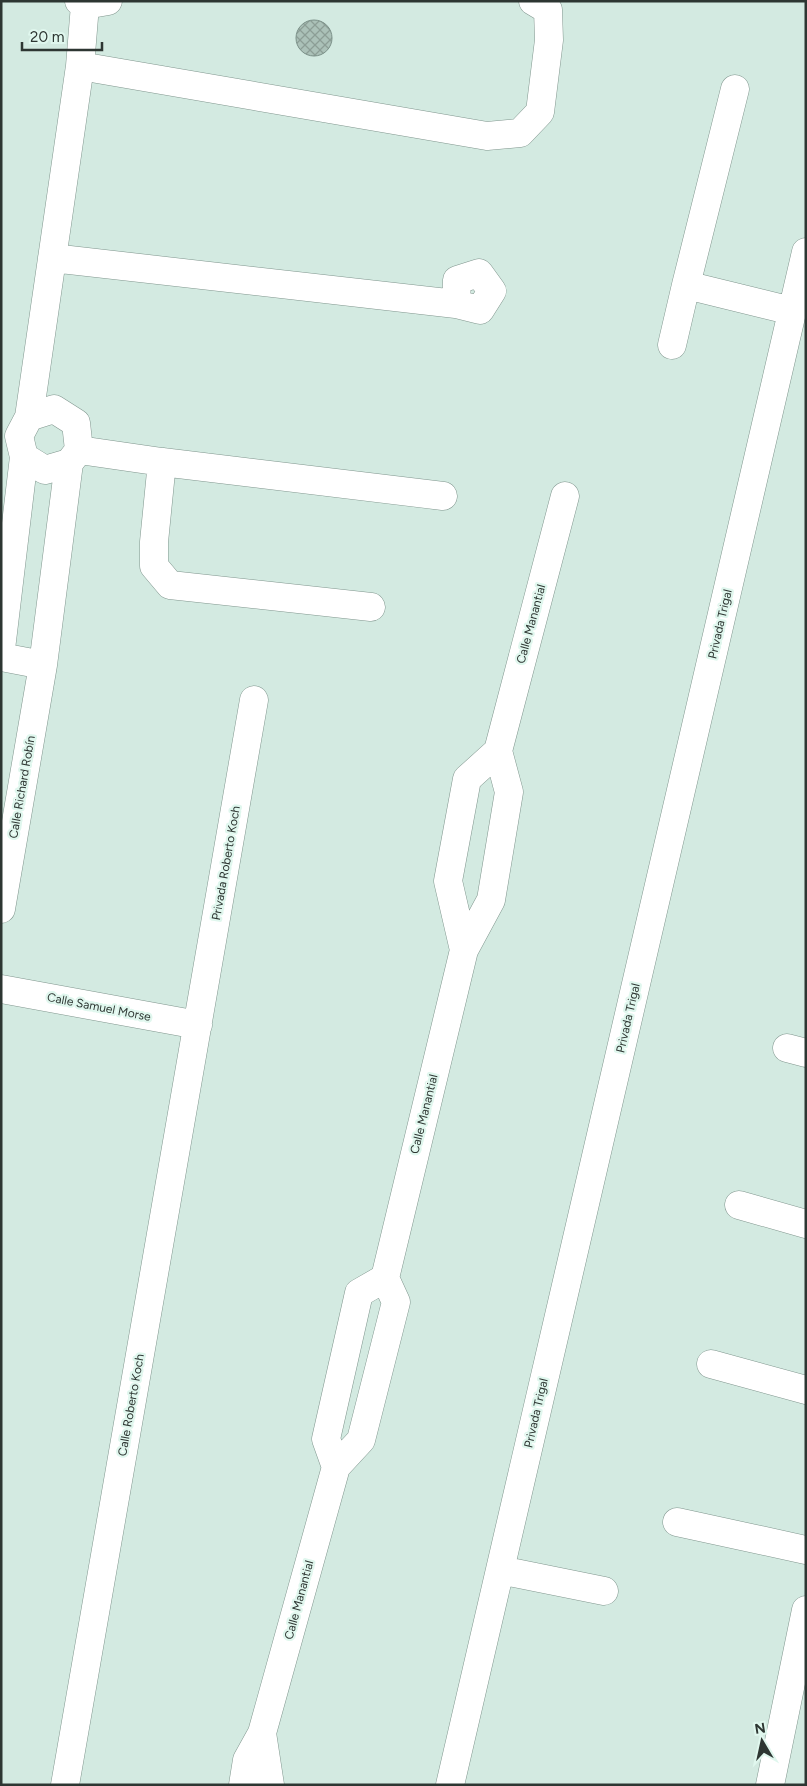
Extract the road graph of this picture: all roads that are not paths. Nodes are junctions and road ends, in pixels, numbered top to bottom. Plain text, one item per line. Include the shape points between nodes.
1 (533, 1) edge
2 (91, 3) edge
3 (80, 66) junction
4 (735, 89) dead end
5 (806, 252) edge
6 (52, 258) junction
7 (686, 285) junction
8 (456, 304) dead end
9 (792, 311) junction
10 (672, 346) dead end
11 (29, 417) junction
12 (74, 456) junction
13 (24, 457) junction
14 (162, 462) junction
15 (443, 496) dead end
16 (565, 496) dead end
17 (371, 607) dead end
18 (1, 649) edge
19 (1, 657) edge
20 (43, 665) junction
21 (254, 700) dead end
22 (498, 751) junction
23 (1, 909) edge
24 (464, 950) junction
25 (1, 989) edge
26 (198, 1025) junction
27 (739, 1205) dead end
28 (806, 1224) edge
29 (385, 1278) junction
30 (711, 1364) dead end
31 (806, 1390) edge
32 (336, 1468) junction
33 (677, 1522) dead end
34 (806, 1550) edge
35 (500, 1570) junction
36 (604, 1591) dead end
37 (806, 1610) edge
38 (262, 1733) junction
39 (65, 1785) edge
40 (243, 1785) edge
41 (270, 1785) edge
42 (450, 1785) edge
43 (770, 1785) edge

1 - 3 street via 548,10 549,40 540,112 520,133 487,136
2 - 3 street
3 - 6 street
4 - 7 street
5 - 9 street, Privada Trigal
6 - 8 street
6 - 11 street
7 - 9 street
7 - 10 street
9 - 35 street, Privada Trigal
11 - 12 street via 54,409 76,423
11 - 13 street via 19,436
12 - 13 street via 45,470
12 - 14 street
12 - 20 street, Calle Richard Robín
13 - 18 street
14 - 15 street
14 - 17 street via 154,566 170,585
16 - 22 street, Calle Manantial
19 - 20 street
20 - 23 street, Calle Richard Robín
21 - 26 street, Privada Roberto Koch
22 - 24 street, Calle Manantial via 509,792 491,900
22 - 24 street, Calle Manantial via 467,779 448,881
24 - 29 street, Calle Manantial
25 - 26 street, Calle Samuel Morse
26 - 39 street, Calle Roberto Koch
27 - 28 street
29 - 32 street, Calle Manantial via 396,1302 361,1440
29 - 32 street via 358,1294 326,1439
30 - 31 street
32 - 38 street, Calle Manantial
33 - 34 street
35 - 36 street
35 - 42 street, Privada Trigal
37 - 43 street
38 - 40 street, Calle Manantial via 247,1760
38 - 41 street, Calle Manantial

